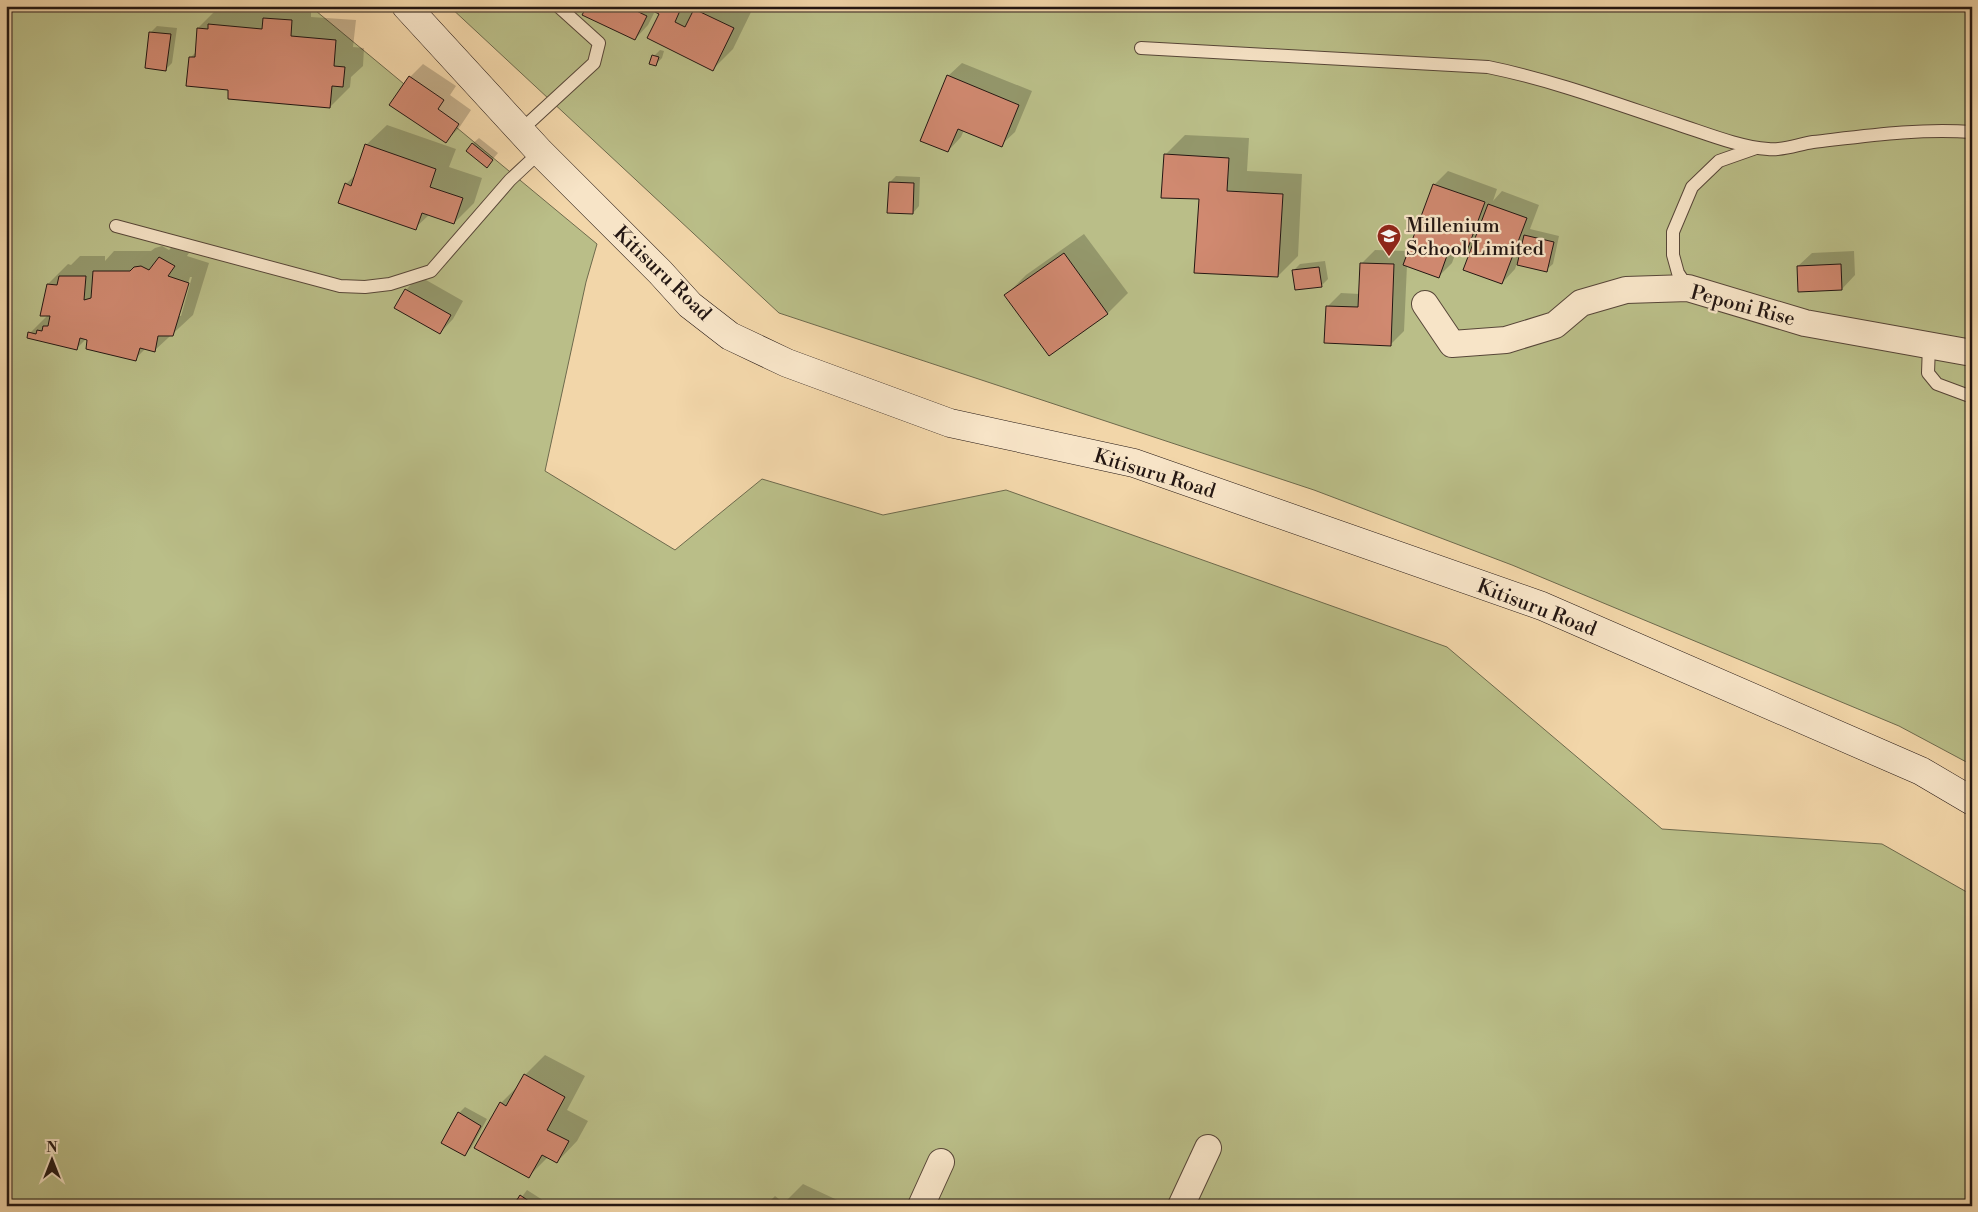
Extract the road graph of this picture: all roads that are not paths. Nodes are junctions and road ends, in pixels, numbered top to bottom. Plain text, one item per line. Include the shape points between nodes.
1 (406, 6) edge
2 (558, 6) edge
3 (1141, 48) dead end
4 (520, 131) junction
5 (1972, 132) edge
6 (1756, 148) junction
7 (540, 152) junction
8 (116, 226) dead end
9 (1688, 288) junction
10 (1425, 304) dead end
11 (1929, 345) junction
12 (1972, 353) edge
13 (1972, 397) edge
14 (1972, 801) edge
15 (1208, 1148) dead end
16 (941, 1162) dead end
17 (921, 1206) edge
18 (1181, 1206) edge

1 - 4 street, Kitisuru Road
2 - 4 lane via 599,43 594,63
3 - 6 lane via 1488,67 1526,75
4 - 7 street, Kitisuru Road
5 - 6 lane via 1898,133 1810,142 1771,150
6 - 9 lane via 1719,161 1692,187 1673,232 1673,255 1678,273
7 - 8 lane via 510,180 431,271 390,284 340,286
7 - 14 street, Kitisuru Road via 690,305 730,336 787,363 950,423 1134,463 1542,606 1921,771
9 - 10 street, Peponi Rise via 1626,290 1581,303 1555,325 1506,340 1452,344
9 - 11 street, Peponi Rise via 1805,323
11 - 12 street, Peponi Rise
11 - 13 lane via 1928,373 1937,384
15 - 18 street
16 - 17 street

